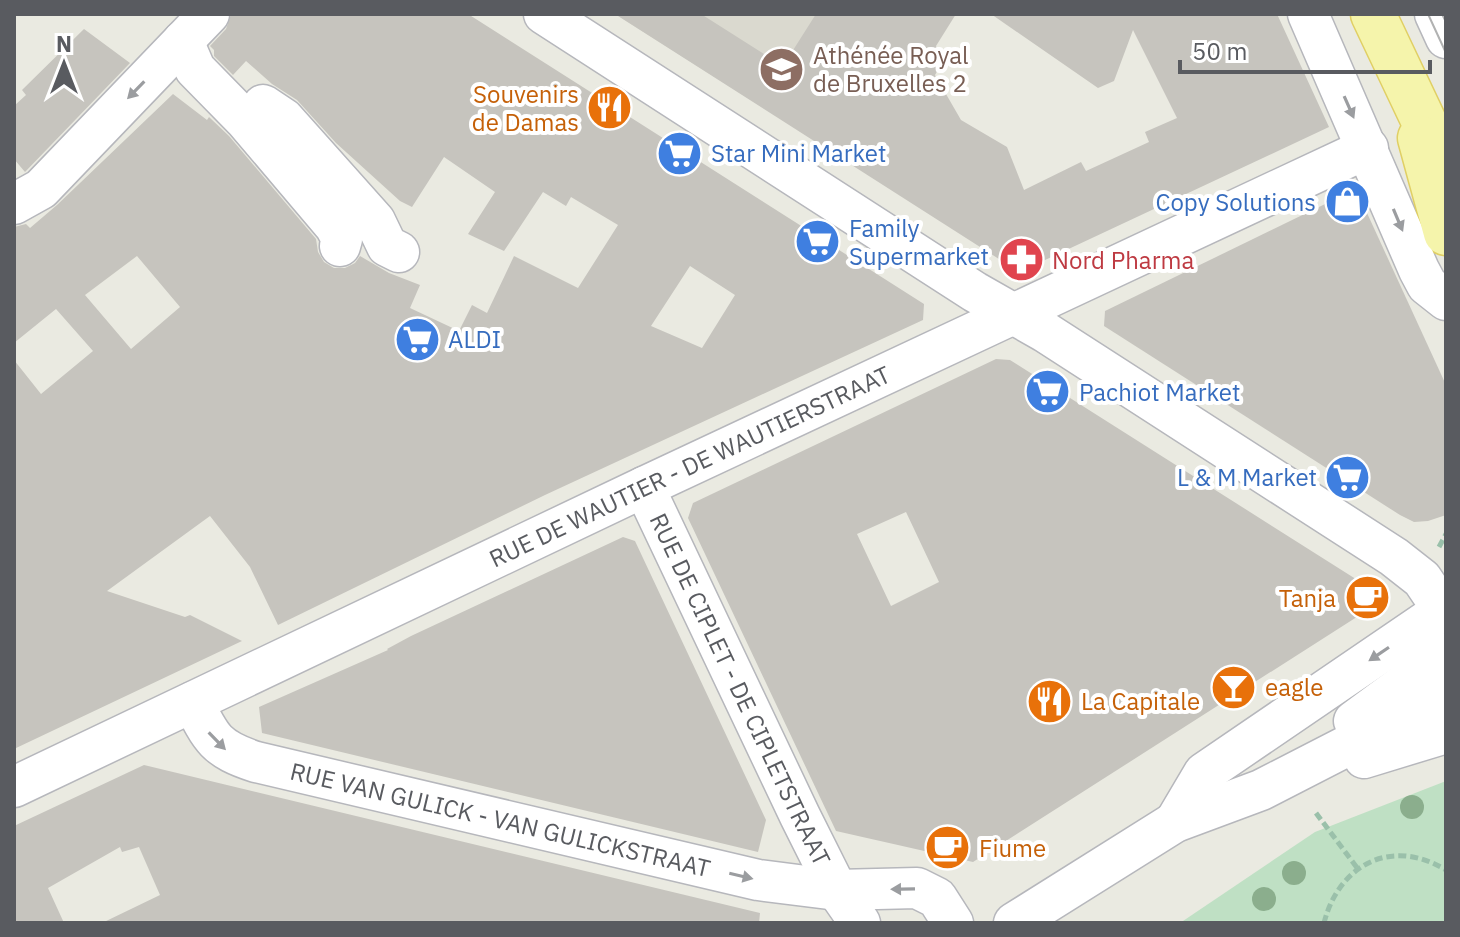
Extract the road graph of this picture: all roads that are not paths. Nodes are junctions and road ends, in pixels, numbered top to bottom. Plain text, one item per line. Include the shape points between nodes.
1 (544, 14) edge
2 (1308, 14) edge
3 (1373, 14) edge
4 (1435, 14) edge
5 (196, 27) edge
6 (1446, 38) edge
7 (1407, 89) junction
8 (255, 113) junction
9 (1368, 148) junction
10 (1446, 168) edge
11 (14, 204) edge
12 (1446, 233) edge
13 (340, 246) dead end
14 (399, 252) dead end
15 (1446, 300) edge
16 (1013, 315) junction
17 (644, 487) junction
18 (1445, 609) edge
19 (1446, 653) edge
20 (1446, 695) edge
21 (193, 702) junction
22 (1446, 733) edge
23 (14, 787) edge
24 (1261, 790) junction
25 (1175, 822) junction
26 (837, 890) junction
27 (860, 923) edge
28 (953, 923) edge
29 (1014, 923) edge

1 - 16 street
2 -> 9 street
3 - 7 main road
4 - 6 street
5 - 8 street
5 -> 11 street via 41,189
7 - 10 main road
7 - 12 main road
8 - 13 street via 335,226
8 - 14 street via 284,119 375,221 387,246
9 -> 15 street via 1419,270 1427,285
9 - 16 street, RUE DE WAUTIER - DE WAUTIERSTRAAT
16 - 17 street, RUE DE WAUTIER - DE WAUTIERSTRAAT
16 - 18 street via 1394,557 1422,579
17 - 21 street, RUE DE WAUTIER - DE WAUTIERSTRAAT
17 - 26 street, RUE DE CIPLET - DE CIPLETSTRAAT
18 -> 25 street via 1204,773
19 - 24 street
20 - 24 street
21 - 23 street, RUE DE WAUTIER - DE WAUTIERSTRAAT
21 -> 26 street, RUE VAN GULICK - VAN GULICKSTRAAT via 214,740 226,751 256,762 758,880
22 - 24 street
24 - 25 street
25 - 29 street
26 - 27 street
28 -> 26 street, RUE VAN GULICK - VAN GULICKSTRAAT via 937,898 917,888

